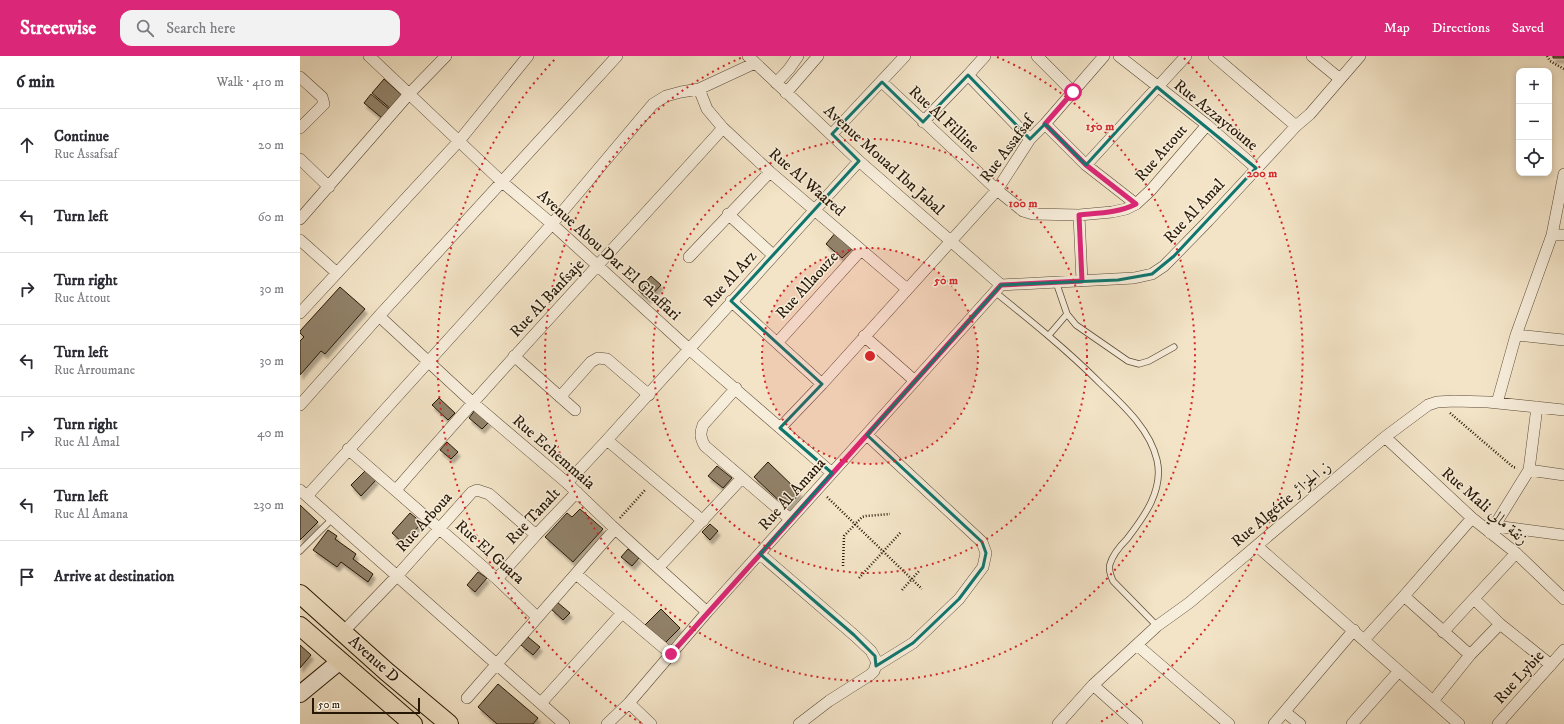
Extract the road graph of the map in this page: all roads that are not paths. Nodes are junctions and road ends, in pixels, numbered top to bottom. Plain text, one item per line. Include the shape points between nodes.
1 (369, 56) edge
2 (446, 56) edge
3 (528, 56) edge
4 (617, 56) edge
5 (798, 56) edge
6 (818, 56) edge
7 (905, 56) edge
8 (985, 56) edge
9 (1037, 56) edge
10 (1104, 56) edge
11 (1119, 56) edge
12 (1186, 56) edge
13 (1214, 56) edge
14 (1312, 56) edge
15 (1360, 56) edge
16 (751, 60) edge
17 (968, 75) junction
18 (300, 76) edge
19 (1340, 79) junction
20 (882, 82) junction
21 (776, 83) junction
22 (1157, 88) junction
23 (699, 89) junction
24 (786, 92) junction
25 (1073, 92) junction
26 (409, 94) junction
27 (923, 122) junction
28 (1045, 124) junction
29 (1207, 125) junction
30 (1296, 126) junction
31 (300, 128) edge
32 (723, 128) junction
33 (832, 134) junction
34 (1030, 139) junction
35 (459, 141) junction
36 (300, 159) edge
37 (859, 161) junction
38 (1086, 165) junction
39 (1256, 168) junction
40 (770, 172) junction
41 (1564, 174) edge
42 (501, 181) junction
43 (329, 187) junction
44 (997, 190) junction
45 (1136, 204) junction
46 (814, 210) junction
47 (728, 214) junction
48 (1079, 215) junction
49 (1045, 216) joint
50 (300, 219) edge
51 (552, 224) junction
52 (1552, 235) junction
53 (1564, 235) edge
54 (300, 240) edge
55 (951, 241) junction
56 (861, 250) junction
57 (773, 254) junction
58 (689, 257) dead end
59 (598, 266) junction
60 (337, 273) junction
61 (1056, 281) junction
62 (1082, 281) junction
63 (998, 288) junction
64 (907, 289) junction
65 (731, 301) junction
66 (300, 313) edge
67 (1067, 314) junction
68 (378, 316) junction
69 (1516, 335) junction
70 (864, 336) junction
71 (1049, 336) junction
72 (1564, 340) edge
73 (777, 343) junction
74 (1174, 347) dead end
75 (689, 349) junction
76 (514, 356) junction
77 (428, 362) junction
78 (915, 381) junction
79 (822, 384) junction
80 (736, 388) junction
81 (648, 395) junction
82 (560, 396) junction
83 (472, 402) junction
84 (1497, 403) junction
85 (300, 405) edge
86 (1537, 407) junction
87 (575, 410) dead end
88 (1564, 410) edge
89 (780, 428) junction
90 (867, 434) junction
91 (1385, 437) junction
92 (607, 440) junction
93 (348, 449) junction
94 (1529, 470) junction
95 (832, 473) junction
96 (1564, 475) edge
97 (742, 478) junction
98 (566, 483) junction
99 (396, 490) junction
100 (577, 492) junction
101 (303, 493) edge
102 (1472, 518) junction
103 (332, 519) junction
104 (790, 519) junction
105 (703, 521) junction
106 (614, 528) junction
107 (439, 529) junction
108 (1492, 529) junction
109 (536, 535) junction
110 (1564, 536) edge
111 (1257, 546) junction
112 (300, 551) edge
113 (1516, 553) junction
114 (760, 554) junction
115 (659, 567) junction
116 (576, 574) junction
117 (397, 576) junction
118 (497, 579) junction
119 (300, 594) edge
120 (1404, 596) junction
121 (1474, 599) junction
122 (1564, 599) edge
123 (707, 612) junction
124 (622, 613) junction
125 (537, 617) junction
126 (1500, 624) junction
127 (300, 626) edge
128 (1157, 626) junction
129 (1354, 630) junction
130 (344, 631) junction
131 (1443, 632) junction
132 (1364, 640) junction
133 (1137, 645) junction
134 (1564, 650) edge
135 (671, 654) junction
136 (1470, 655) junction
137 (340, 661) junction
138 (496, 664) junction
139 (876, 666) junction
140 (1551, 666) junction
141 (1399, 672) junction
142 (1093, 685) junction
143 (300, 694) edge
144 (466, 698) dead end
145 (1433, 701) junction
146 (541, 703) junction
147 (628, 703) junction
148 (1285, 712) junction
149 (1359, 722) edge
150 (413, 724) edge
151 (449, 724) edge
152 (564, 724) edge
153 (607, 724) edge
154 (651, 724) edge
155 (798, 724) edge
156 (1058, 724) edge
157 (1137, 724) edge
158 (1229, 724) edge
159 (1274, 724) edge
160 (1300, 724) edge
161 (1459, 724) edge
162 (1498, 724) edge

1 - 26 street, Avenue Abou Dar El Ghaffari
2 - 26 street
3 - 35 street
4 - 42 street
5 - 21 street
6 - 24 street
7 - 20 street
8 - 17 street
9 - 25 street
10 - 25 street, Rue Assafsaf
11 - 22 street, Rue Azzaytoune
12 - 22 street
13 - 30 street
14 - 19 street
15 - 19 street, Rue Al Amal
16 - 21 street, Avenue Mouad Ibn Jabal
16 - 23 street
17 - 27 street
17 - 34 street
18 - 31 street via 322,97 324,104
19 - 30 street, Rue Al Amal via 1310,114
20 - 27 street, Rue Al Filline
20 - 33 street
21 - 24 street, Avenue Mouad Ibn Jabal
22 - 29 street, Rue Azzaytoune
22 - 38 street
23 - 32 street, Rue Al Waared via 707,109
23 - 51 street via 666,96 653,104
24 - 33 street, Avenue Mouad Ibn Jabal
25 - 28 street, Rue Assafsaf
26 - 35 street, Avenue Abou Dar El Ghaffari
26 - 43 street
27 - 44 street, Rue Al Filline
28 - 34 street, Rue Assafsaf
28 - 38 street
29 - 39 street, Rue Azzaytoune
29 - 45 street, Rue Attout
30 - 39 street, Rue Al Amal
32 - 40 street, Rue Al Waared
32 - 59 street, Rue Al Banfsaje
33 - 37 street, Avenue Mouad Ibn Jabal
34 - 44 street, Rue Assafsaf
35 - 42 street, Avenue Abou Dar El Ghaffari
35 - 60 street
36 - 43 street
37 - 46 street, Rue Al Arz
37 - 55 street, Avenue Mouad Ibn Jabal
38 - 45 street
39 - 62 street, Rue Al Amal via 1158,271 1134,278
40 - 46 street, Rue Al Waared
40 - 47 street
41 - 52 street
42 - 51 street, Avenue Abou Dar El Ghaffari
42 - 68 street
43 - 50 street
44 - 49 street, Rue Al Filline via 1023,211
44 - 55 street, Rue Assafsaf
45 - 48 street, Rue Attout via 1112,212
46 - 56 street, Rue Al Waared
46 - 57 street, Rue Al Arz
47 - 57 street
47 - 58 street
48 - 49 street, Rue Attout
48 - 62 street
51 - 59 street, Avenue Abou Dar El Ghaffari
51 - 77 street
52 - 53 street
52 - 69 street
54 - 60 street
55 - 63 street, Avenue Mouad Ibn Jabal
55 - 64 street
56 - 64 street, Rue Al Waared
56 - 73 street, Rue Allaouze
57 - 65 street, Rue Al Arz
59 - 75 street, Avenue Abou Dar El Ghaffari
59 - 76 street, Rue Al Banfsaje
60 - 66 street
61 - 62 street, Rue Al Amal
61 - 63 street, Rue Al Amal
61 - 67 lane
63 - 71 lane
63 - 78 street, Rue Al Amana
64 - 70 street
65 - 73 street
65 - 75 street, Rue Al Arz
67 - 71 lane
67 - 74 lane via 1076,325 1128,361 1139,364
68 - 77 street, Rue Echemmaia
68 - 85 street
69 - 72 street
69 - 84 street
70 - 78 street
70 - 79 street
71 - 128 lane via 1120,402 1150,440 1158,461 1158,482 1152,502 1142,520 1114,554 1109,565 1113,581
73 - 79 street
75 - 80 street, Avenue Abou Dar El Ghaffari
75 - 81 street, Rue Al Arz
76 - 82 street
76 - 83 street, Rue Al Banfsaje
77 - 83 street, Rue Echemmaia
77 - 93 street
78 - 90 street, Rue Al Amana
79 - 89 street
80 - 89 street, Avenue Abou Dar El Ghaffari
80 - 97 street via 703,425 700,436 704,446
81 - 82 street via 607,359 598,358 591,362
81 - 92 street, Rue Al Arz
82 - 87 street
83 - 98 street, Rue Echemmaia
83 - 99 street, Rue Al Banfsaje
84 - 86 street, Rue Algérie ز. الجزائر
84 - 91 street, Rue Algérie ز. الجزائر via 1437,402 1420,410
86 - 88 street, Rue Algérie ز. الجزائر
86 - 94 street
89 - 95 street, Avenue Abou Dar El Ghaffari
90 - 95 street, Rue Al Amana
90 - 139 street via 982,542 986,553 983,567 959,599 913,643
91 - 102 street, Rue Mali زنقة مالي
91 - 111 street, Rue Algérie ز. الجزائر
92 - 98 street, Rue Al Arz
92 - 105 street
93 - 99 street, Rue El Guara
93 - 101 street
94 - 96 street
94 - 108 street
95 - 104 street, Rue Al Amana
97 - 104 street
97 - 105 street
98 - 100 street, Rue Echemmaia
99 - 107 street, Rue El Guara
100 - 106 street, Rue Echemmaia
100 - 109 street, Rue Tanalt
101 - 103 street
102 - 108 street, Rue Mali زنقة مالي
102 - 120 street
103 - 112 lane
103 - 117 street
104 - 114 street, Rue Al Amana
105 - 115 street
106 - 115 street, Rue Echemmaia
106 - 116 street
107 - 109 street, Rue Arboua via 472,492 477,490 489,494
107 - 117 street, Rue Arboua
107 - 118 street, Rue El Guara
108 - 110 street
108 - 113 street, Rue Mali زنقة مالي
109 - 118 street, Rue Tanalt
111 - 128 street, Rue Algérie ز. الجزائر
111 - 129 street
113 - 121 street
113 - 122 street, Rue Mali زنقة مالي
114 - 123 street, Rue Al Amana
114 - 139 street via 854,635 875,656
115 - 123 street, Rue Echemmaia
116 - 124 street
116 - 125 street
117 - 130 street, Rue Arboua
117 - 138 street
118 - 125 street, Rue El Guara
119 - 130 main road, Avenue D
120 - 131 street
120 - 132 street
121 - 126 street
121 - 131 street
123 - 135 street, Rue Al Amana
124 - 135 street
124 - 146 street
125 - 138 street
126 - 136 street
126 - 140 street
127 - 137 main road, Avenue D
128 - 133 street, Rue Algérie ز. الجزائر
129 - 132 street
129 - 148 street
130 - 151 main road, Avenue D via 387,672
131 - 136 street
132 - 141 street
133 - 142 street, Rue Algérie ز. الجزائر
133 - 158 street
134 - 140 street, Rue Lybie
135 - 147 street, Rue Al Amana
136 - 145 street
137 - 143 street
137 - 150 main road, Avenue D
138 - 144 street
138 - 146 street
139 - 155 street via 870,675
140 - 162 street, Rue Lybie
141 - 145 street
141 - 149 street
142 - 156 street, Rue Algérie ز. الجزائر
142 - 157 street
145 - 161 street
146 - 152 street
147 - 153 street, Rue Al Amana
147 - 154 street
148 - 159 street
148 - 160 street

